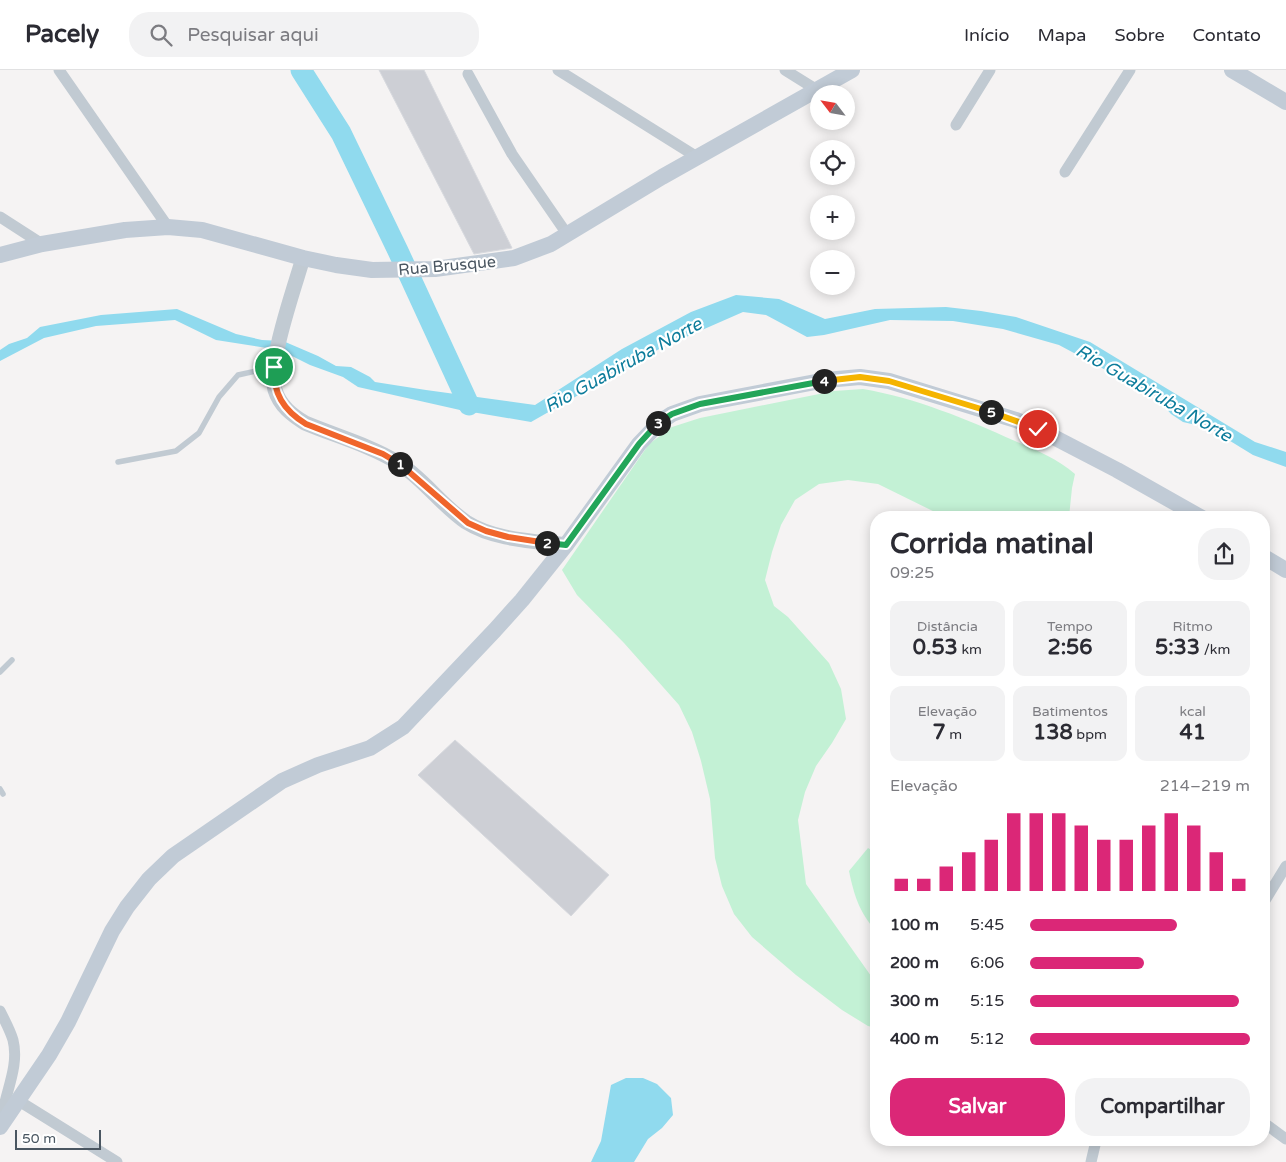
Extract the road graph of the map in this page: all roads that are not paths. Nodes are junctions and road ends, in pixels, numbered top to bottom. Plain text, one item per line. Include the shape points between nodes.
1 (59, 70) edge
2 (558, 70) edge
3 (785, 70) edge
4 (852, 70) edge
5 (990, 70) edge
6 (1130, 70) edge
7 (1232, 70) edge
8 (468, 74) dead end
9 (826, 85) edge
10 (810, 86) edge
11 (810, 94) edge
12 (1286, 102) edge
13 (956, 124) dead end
14 (697, 158) junction
15 (1065, 172) dead end
16 (0, 217) edge
17 (168, 226) junction
18 (568, 234) junction
19 (42, 244) junction
20 (0, 255) edge
21 (302, 258) junction
22 (275, 361) junction
23 (118, 462) dead end
24 (1190, 511) edge
25 (566, 545) junction
26 (1270, 561) edge
27 (1286, 570) edge
28 (12, 660) dead end
29 (0, 672) edge
30 (1286, 866) edge
31 (1270, 892) edge
32 (0, 1012) edge
33 (19, 1101) junction
34 (1, 1126) edge
35 (1270, 1127) edge
36 (1286, 1139) edge
37 (1095, 1146) edge
38 (116, 1162) edge
39 (1091, 1162) edge

1 - 17 street
2 - 14 street
3 - 10 street
4 - 9 main road, Rua Brusque
5 - 13 street
6 - 15 street
7 - 12 main road
8 - 18 street via 512,154
11 - 14 main road, Rua Brusque
14 - 18 main road, Rua Brusque
16 - 19 street
17 - 19 main road, Rua Brusque
17 - 21 main road, Rua Brusque via 202,230
18 - 21 main road, Rua Brusque via 514,258 435,269 354,268
19 - 20 main road, Rua Brusque
21 - 22 street
22 - 23 lane via 238,375 219,397 199,433 176,451
22 - 25 street via 275,390 294,417 398,463 468,523 508,537
24 - 25 main road via 1117,470 1016,420 909,386 860,377 826,380 700,404 672,414 644,438
25 - 33 main road via 496,630 403,727 370,748 282,781 157,870 112,931 68,1022
26 - 27 main road
28 - 29 lane
30 - 31 street
32 - 34 street via 9,1029 14,1052
33 - 34 main road
33 - 38 street
35 - 36 street
37 - 39 street

